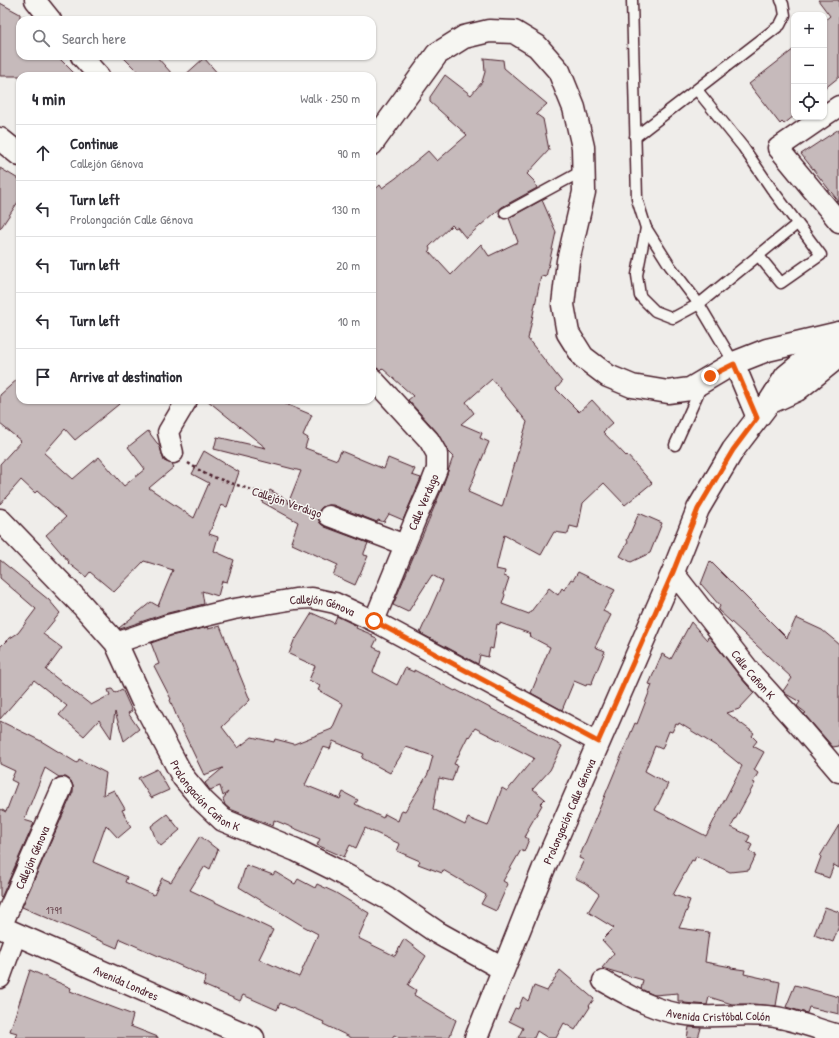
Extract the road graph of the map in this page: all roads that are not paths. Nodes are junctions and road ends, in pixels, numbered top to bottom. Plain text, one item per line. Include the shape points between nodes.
1 (35, 0) edge
2 (632, 0) edge
3 (780, 0) edge
4 (48, 16) edge
5 (85, 60) edge
6 (95, 72) edge
7 (697, 90) junction
8 (839, 106) edge
9 (827, 114) edge
10 (819, 120) edge
11 (635, 137) junction
12 (376, 138) edge
13 (0, 139) edge
14 (16, 151) edge
15 (584, 170) junction
16 (505, 213) dead end
17 (839, 222) edge
18 (797, 224) junction
19 (646, 228) junction
20 (758, 255) junction
21 (699, 304) junction
22 (839, 333) edge
23 (839, 356) edge
24 (734, 364) junction
25 (704, 381) junction
26 (376, 382) edge
27 (185, 404) edge
28 (763, 411) junction
29 (675, 445) dead end
30 (173, 452) road end
31 (330, 516) road end
32 (0, 520) edge
33 (405, 545) junction
34 (673, 572) junction
35 (374, 621) junction
36 (116, 643) junction
37 (598, 742) junction
38 (839, 772) edge
39 (62, 788) dead end
40 (5, 929) edge
41 (503, 969) junction
42 (0, 978) edge
43 (603, 980) dead end
44 (839, 1035) edge
45 (254, 1038) edge
46 (476, 1038) edge

1 - 4 street
2 - 11 lane
3 - 7 lane via 786,15 780,25
5 - 6 street
7 - 11 lane
7 - 18 lane via 743,147
8 - 9 street
10 - 17 street via 778,148
11 - 19 lane via 637,199
12 - 15 street via 437,54 464,37 489,31 514,32 537,46 559,71 574,108 583,147
13 - 14 street
15 - 16 lane
15 - 25 street via 584,192 568,261 563,305 568,333 583,357 608,376 632,386 668,392 690,389
18 - 20 lane
18 - 20 lane via 820,255 782,283
19 - 21 lane via 670,266
19 - 21 lane via 637,275 640,296 655,311 673,318
20 - 21 lane
21 - 24 lane
22 - 24 street via 767,350
22 - 28 street, Prolongación Calle Génova via 786,376
23 - 28 street via 797,390
24 - 25 street
24 - 28 street
25 - 29 lane
26 - 33 street, Calle Verdugo via 429,440 437,454 437,469
27 - 30 street via 168,432
28 - 34 street, Prolongación Calle Génova via 733,450 698,509
31 - 33 street, Callejón Verdugo
32 - 36 street, Prolongación Cañon K
33 - 35 street, Calle Verdugo
34 - 37 street, Prolongación Calle Génova
34 - 38 street, Calle Cañon K via 750,671
35 - 36 street, Callejón Génova via 335,603 312,598 295,599 168,625
35 - 37 street, Callejón Génova
36 - 41 street, Prolongación Cañon K via 142,700 183,778 223,820 296,850 334,869 387,898 438,933
37 - 41 street, Prolongación Calle Génova
39 - 40 street, Callejón Génova
40 - 42 street, Callejón Génova
40 - 45 street, Avenida Londres
41 - 46 street, Prolongación Calle Génova
43 - 44 street, Avenida Cristóbal Colón via 637,1001 671,1012 686,1015 750,1014 775,1017

